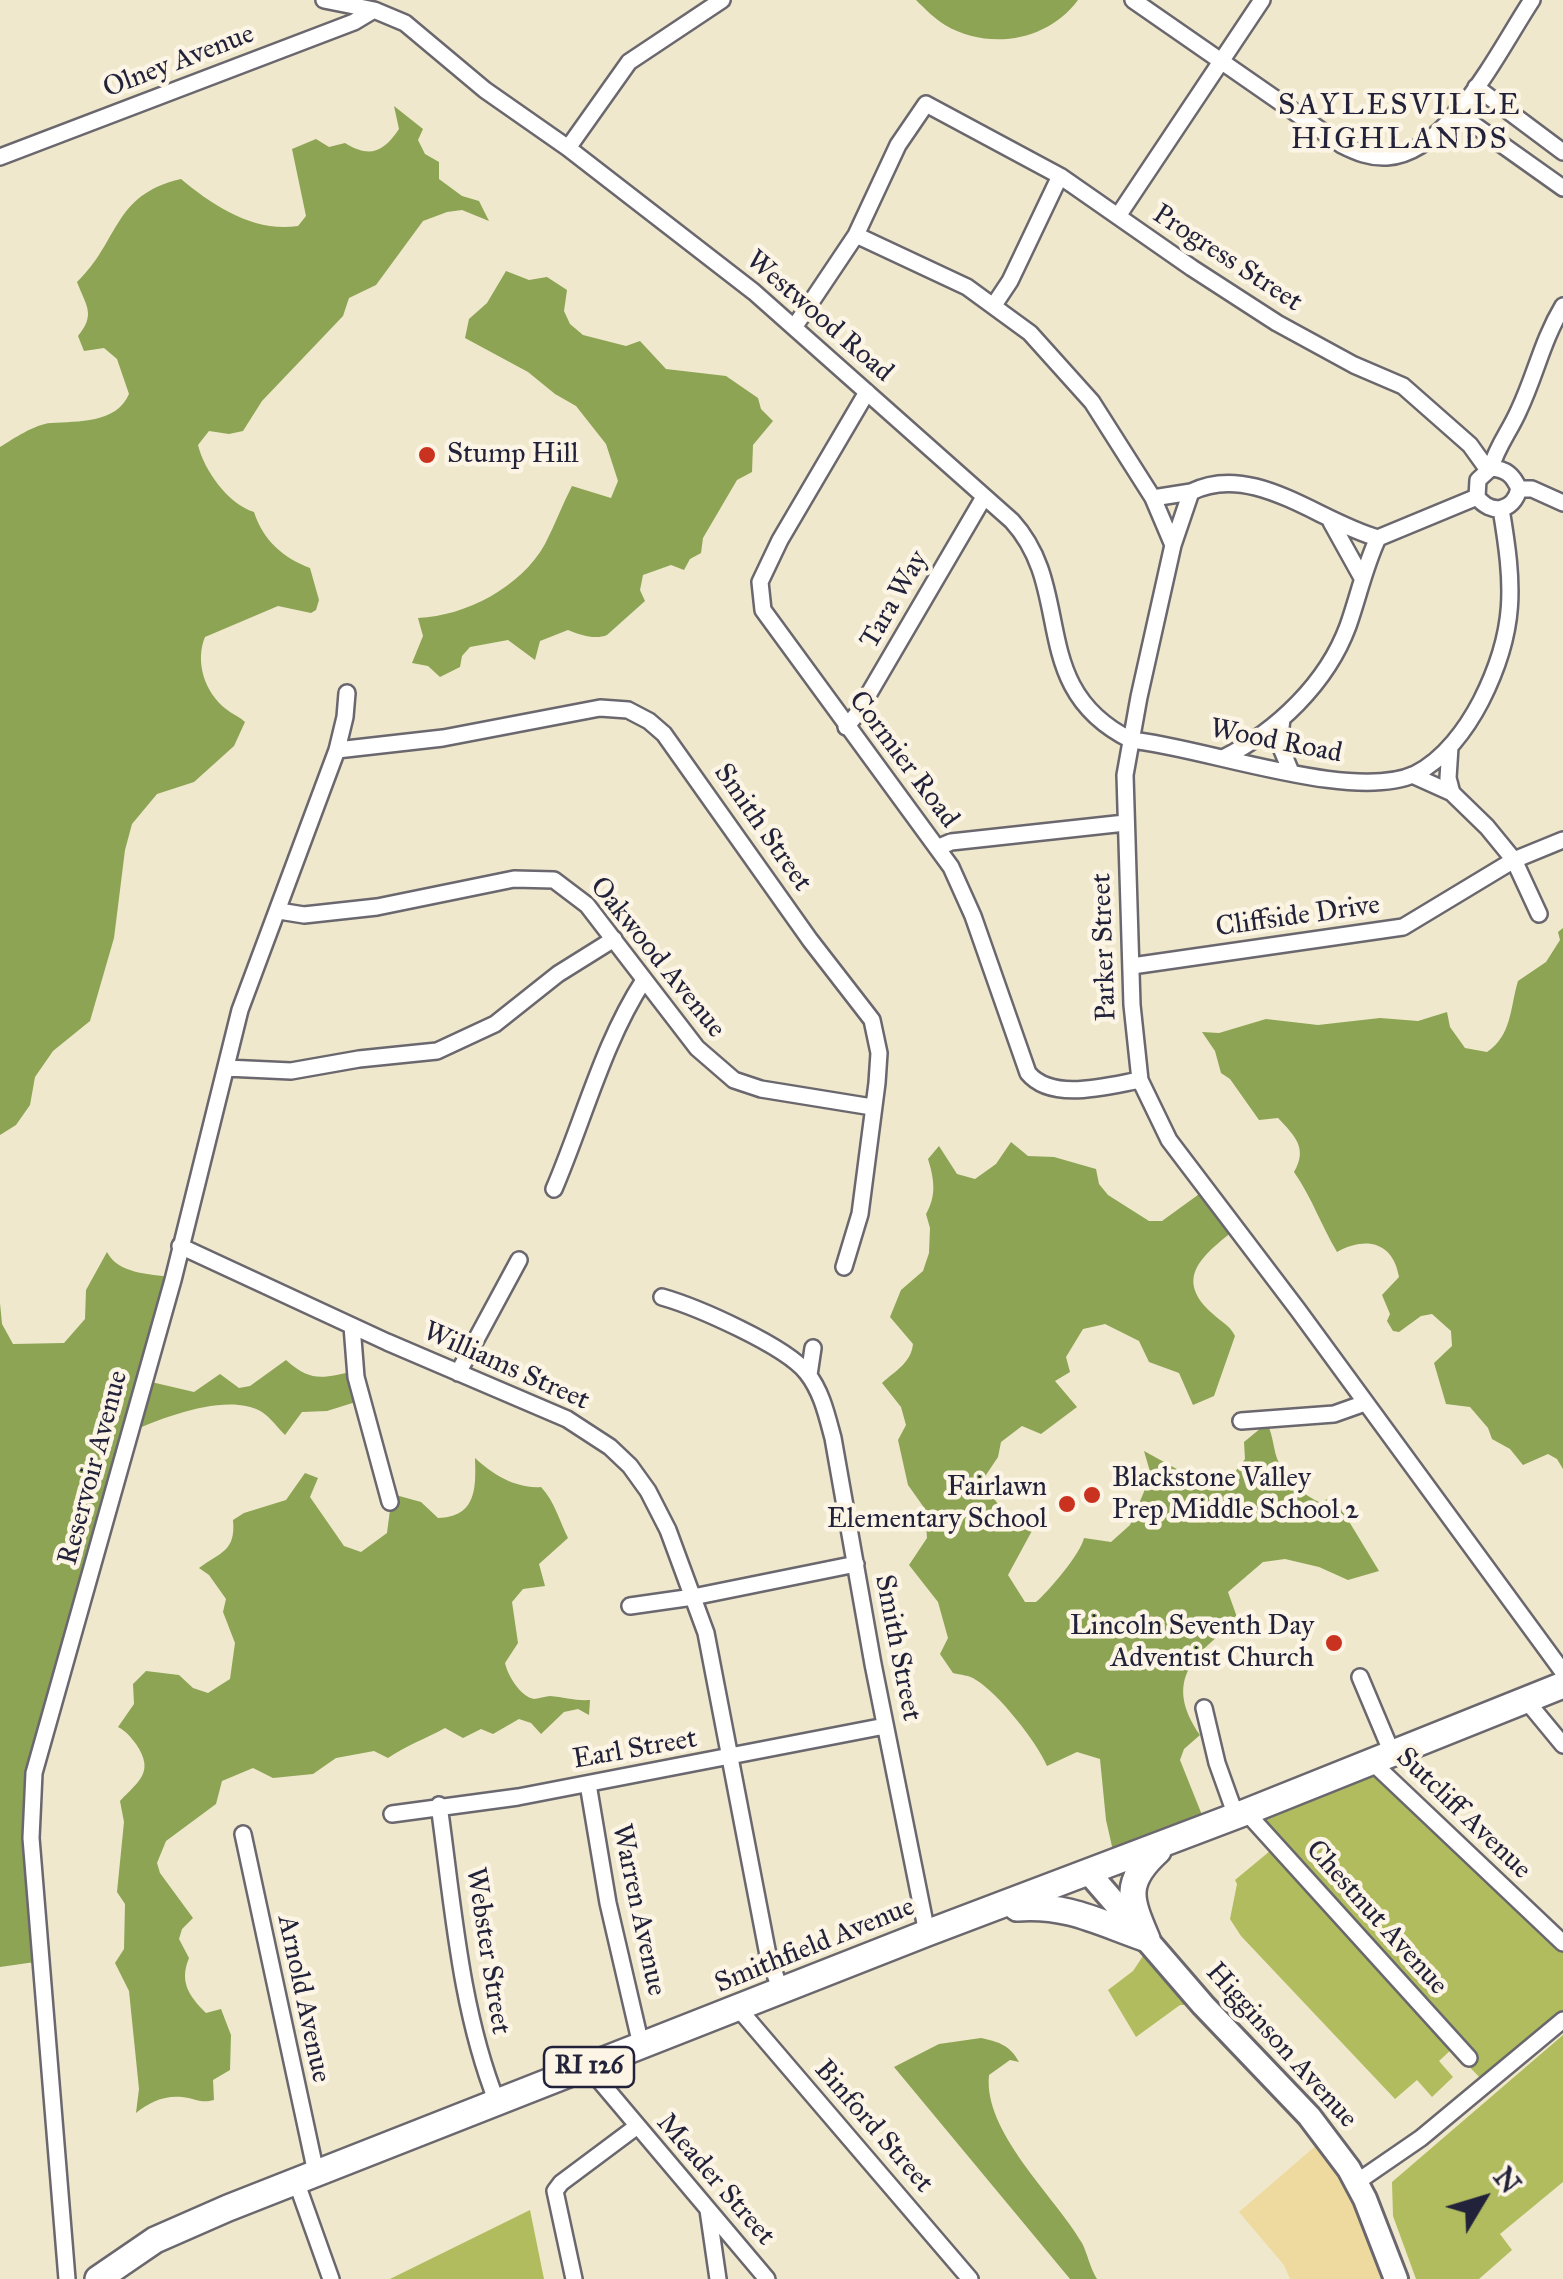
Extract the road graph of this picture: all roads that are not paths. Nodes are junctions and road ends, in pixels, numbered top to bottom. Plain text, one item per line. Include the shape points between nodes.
1 (324, 0) edge
2 (722, 0) edge
3 (1132, 0) edge
4 (1262, 0) edge
5 (1532, 0) edge
6 (374, 10) junction
7 (1222, 60) junction
8 (1476, 87) junction
9 (1456, 112) junction
10 (568, 148) junction
11 (1563, 152) edge
12 (0, 157) edge
13 (1060, 176) junction
14 (1563, 188) edge
15 (1118, 216) junction
16 (856, 235) junction
17 (994, 305) junction
18 (1563, 306) edge
19 (795, 326) junction
20 (867, 392) junction
21 (1489, 469) junction
22 (1519, 489) junction
23 (1191, 492) junction
24 (984, 497) junction
25 (1477, 497) junction
26 (1153, 498) junction
27 (1563, 503) edge
28 (1501, 510) junction
29 (1331, 522) junction
30 (1378, 538) junction
31 (1173, 545) junction
32 (1361, 576) junction
33 (346, 692) dead end
34 (1282, 719) junction
35 (846, 727) junction
36 (1131, 740) junction
37 (1450, 746) junction
38 (338, 750) junction
39 (1223, 758) junction
40 (1291, 772) junction
41 (1412, 775) junction
42 (1452, 793) junction
43 (1126, 824) junction
44 (1563, 840) edge
45 (937, 848) junction
46 (1514, 860) junction
47 (279, 911) junction
48 (1538, 914) dead end
49 (614, 939) junction
50 (1132, 966) junction
51 (644, 980) junction
52 (226, 1068) junction
53 (1140, 1080) junction
54 (872, 1108) junction
55 (554, 1189) dead end
56 (180, 1246) junction
57 (519, 1260) dead end
58 (844, 1267) dead end
59 (662, 1297) dead end
60 (352, 1326) junction
61 (813, 1348) dead end
62 (458, 1373) junction
63 (808, 1375) junction
64 (1365, 1403) junction
65 (1241, 1421) dead end
66 (390, 1502) dead end
67 (856, 1564) junction
68 (693, 1597) junction
69 (630, 1606) dead end
70 (1563, 1672) edge
71 (1360, 1678) dead end
72 (1563, 1685) edge
73 (1525, 1699) junction
74 (1204, 1708) dead end
75 (886, 1726) junction
76 (1563, 1745) edge
77 (1382, 1757) junction
78 (732, 1758) junction
79 (588, 1784) junction
80 (439, 1805) junction
81 (392, 1814) dead end
82 (1241, 1814) junction
83 (243, 1834) dead end
84 (1170, 1841) junction
85 (1088, 1874) junction
86 (993, 1909) junction
87 (927, 1933) junction
88 (1147, 1938) junction
89 (1563, 1943) edge
90 (781, 1991) junction
91 (738, 2008) junction
92 (1563, 2020) edge
93 (642, 2046) junction
94 (1468, 2058) dead end
95 (588, 2067) junction
96 (498, 2102) junction
97 (636, 2127) junction
98 (306, 2177) junction
99 (1357, 2182) junction
100 (708, 2210) junction
101 (67, 2279) edge
102 (98, 2279) edge
103 (331, 2279) edge
104 (574, 2279) edge
105 (718, 2279) edge
106 (767, 2279) edge
107 (970, 2279) edge
108 (1396, 2279) edge

1 - 6 street, Westwood Road
2 - 10 street via 629,62
3 - 7 street
4 - 7 street
5 - 8 street
6 - 10 street, Westwood Road via 405,24
6 - 12 street, Olney Avenue
7 - 9 street via 1342,145 1374,157 1416,149
7 - 15 street
8 - 9 street
8 - 11 street
9 - 14 street
10 - 19 street, Westwood Road
13 - 15 street, Progress Street
13 - 16 street, Progress Street via 926,104 898,145
13 - 17 street
15 - 21 street, Progress Street via 1277,324 1412,392
16 - 17 street
16 - 19 street
17 - 26 street via 1069,373
18 - 21 street
19 - 20 street, Westwood Road
20 - 24 street, Westwood Road
20 - 35 street, Cormier Road via 780,540 759,592 763,610
21 - 22 street via 1514,477
21 - 25 street via 1478,480
22 - 27 street
22 - 28 street
23 - 26 street
23 - 29 street via 1220,482 1253,486
23 - 31 street, Parker Street
24 - 35 street, Tara Way
24 - 36 street, Westwood Road via 1033,549 1060,660 1074,690 1095,718
25 - 28 street
25 - 30 street
26 - 31 street
28 - 37 street via 1512,595 1506,636 1477,710
29 - 30 street
29 - 32 street
30 - 32 street
31 - 36 street, Parker Street
32 - 34 street via 1334,654
33 - 38 street, Reservoir Avenue
34 - 39 street
34 - 40 street via 1279,744
35 - 45 street, Cormier Road
36 - 39 street, Wood Road
36 - 43 street, Parker Street
37 - 41 street
37 - 42 street
38 - 47 street, Reservoir Avenue
38 - 54 street, Smith Street via 600,708 628,710 649,721 872,1020 879,1053
39 - 40 street, Wood Road
40 - 41 street, Wood Road via 1350,782
41 - 42 street
42 - 46 street
43 - 45 street
43 - 50 street, Parker Street
44 - 46 street, Cliffside Drive
45 - 53 street, Cormier Road via 961,886 1035,1082 1064,1090
46 - 48 street
46 - 50 street, Cliffside Drive via 1402,926
47 - 49 street, Oakwood Avenue via 377,906 547,878 573,892
47 - 52 street, Reservoir Avenue via 240,1010
49 - 51 street, Oakwood Avenue
49 - 52 street via 495,1024 444,1048 292,1071
50 - 53 street, Parker Street
51 - 54 street, Oakwood Avenue via 696,1048 734,1080
51 - 55 street via 609,1046
52 - 56 street, Reservoir Avenue
53 - 64 street, Parker Street via 1169,1140
54 - 58 street, Smith Street via 860,1214
56 - 60 street, Williams Street
56 - 101 street, Reservoir Avenue via 34,1773 31,1838
57 - 62 street
59 - 63 street via 771,1346
60 - 62 street, Williams Street
60 - 66 street via 356,1376
61 - 63 street
62 - 68 street, Williams Street via 567,1420 630,1466 656,1505
63 - 67 street, Smith Street via 833,1438
64 - 65 street via 1334,1414
64 - 70 street, Parker Street
67 - 68 street
67 - 75 street, Smith Street
68 - 69 street
68 - 78 street, Williams Street
71 - 77 street
72 - 73 main road, Smithfield Avenue / RI 126
73 - 76 street
73 - 77 main road, Smithfield Avenue / RI 126
74 - 82 street via 1217,1764
75 - 78 street, Earl Street
75 - 87 street, Smith Street
77 - 82 main road, Smithfield Avenue / RI 126
77 - 89 street, Sutcliff Avenue
78 - 79 street, Earl Street
78 - 90 street, Williams Street via 768,1956
79 - 80 street, Earl Street
79 - 93 street, Warren Avenue
80 - 81 street, Earl Street
80 - 96 street, Webster Street via 479,2055
82 - 84 main road, Smithfield Avenue / RI 126
82 - 94 street, Chestnut Avenue
83 - 98 street, Arnold Avenue
84 - 85 main road, Smithfield Avenue / RI 126
84 - 88 main road via 1145,1863 1132,1887
85 - 86 main road, Smithfield Avenue / RI 126
85 - 88 street, Higginson Avenue
86 - 87 main road, Smithfield Avenue / RI 126
86 - 88 main road via 1068,1910
87 - 90 main road, Smithfield Avenue / RI 126
88 - 99 street, Higginson Avenue via 1309,2116
90 - 91 main road, Smithfield Avenue / RI 126
91 - 93 main road, Smithfield Avenue / RI 126
91 - 107 street, Binford Street
92 - 99 street via 1422,2138
93 - 95 main road, Smithfield Avenue / RI 126
95 - 96 main road, Smithfield Avenue / RI 126
95 - 97 street, Meader Street
96 - 98 main road, Smithfield Avenue / RI 126
97 - 100 street, Meader Street
97 - 104 street via 556,2191
98 - 102 main road, Smithfield Avenue / RI 126 via 179,2228
98 - 103 street, Arnold Avenue
99 - 108 street, Higginson Avenue
100 - 105 street
100 - 106 street, Meader Street

